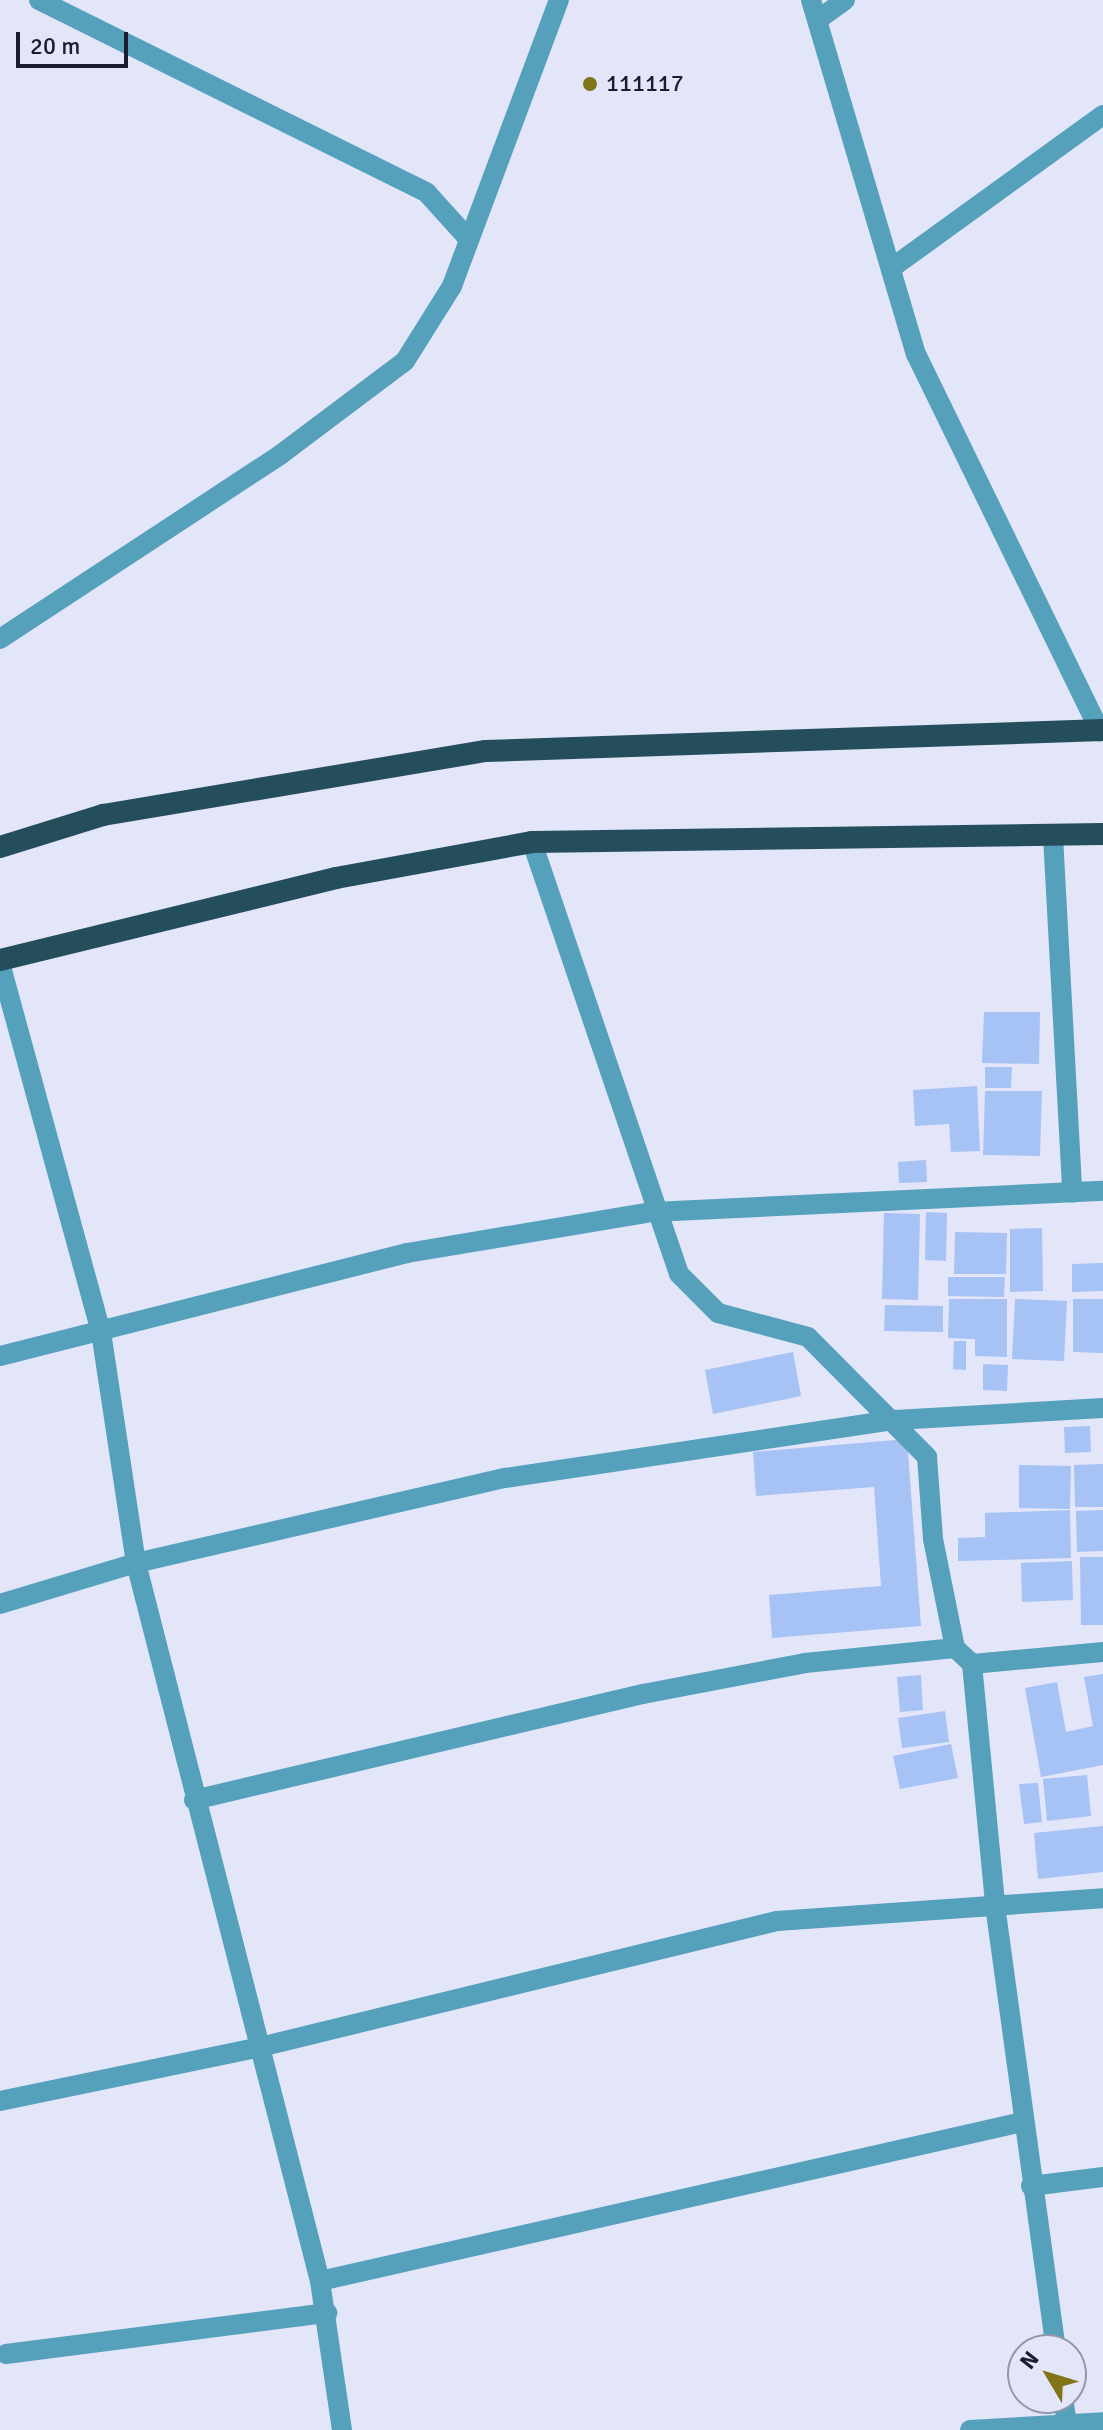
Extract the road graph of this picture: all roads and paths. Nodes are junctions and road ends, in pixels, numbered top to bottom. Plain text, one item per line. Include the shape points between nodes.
1 (39, 0) edge
2 (559, 0) edge
3 (845, 0) edge
4 (815, 9) edge
5 (1103, 115) edge
6 (465, 235) junction
7 (893, 267) junction
8 (0, 639) edge
9 (1102, 730) edge
10 (1103, 834) edge
11 (1053, 836) junction
12 (532, 842) junction
13 (0, 847) edge
14 (0, 962) edge
15 (1103, 1191) edge
16 (1072, 1192) junction
17 (653, 1212) junction
18 (101, 1332) junction
19 (0, 1356) edge
20 (1103, 1408) edge
21 (895, 1420) junction
22 (136, 1563) junction
23 (0, 1604) edge
24 (955, 1648) junction
25 (1103, 1652) edge
26 (972, 1664) junction
27 (194, 1800) junction
28 (1103, 1898) edge
29 (995, 1905) junction
30 (256, 2048) junction
31 (0, 2101) edge
32 (1022, 2122) junction
33 (1103, 2177) edge
34 (1031, 2186) junction
35 (320, 2281) junction
36 (327, 2313) junction
37 (1054, 2334) edge
38 (6, 2354) dead end
39 (1066, 2414) edge
40 (1103, 2422) edge
41 (1067, 2423) junction
42 (342, 2430) edge
43 (970, 2430) edge

1 - 6 street via 427,193
2 - 6 street via 495,177
3 - 4 street
4 - 7 street
5 - 7 street
6 - 8 street via 452,286 405,361 280,455
7 - 9 street via 916,354
9 - 13 highway via 486,751 103,815
10 - 11 highway
11 - 12 highway
11 - 16 street
12 - 14 highway via 336,878
12 - 17 street
14 - 18 street
15 - 16 street
16 - 17 street
17 - 18 street via 407,1253
17 - 21 street via 679,1274 718,1313 808,1337
18 - 19 street
18 - 22 street
20 - 21 street
21 - 22 street via 505,1478
21 - 24 street via 927,1457 933,1539
22 - 23 street
22 - 27 street
24 - 26 street
24 - 27 street via 805,1663 658,1691
25 - 26 street
26 - 29 street
27 - 30 street
28 - 29 street
29 - 30 street via 777,1921
29 - 32 street
30 - 31 street
30 - 35 street
32 - 34 street
32 - 35 street
33 - 34 street
34 - 37 street
35 - 36 street
36 - 38 street
36 - 42 street
39 - 41 street
40 - 41 street
41 - 43 street

